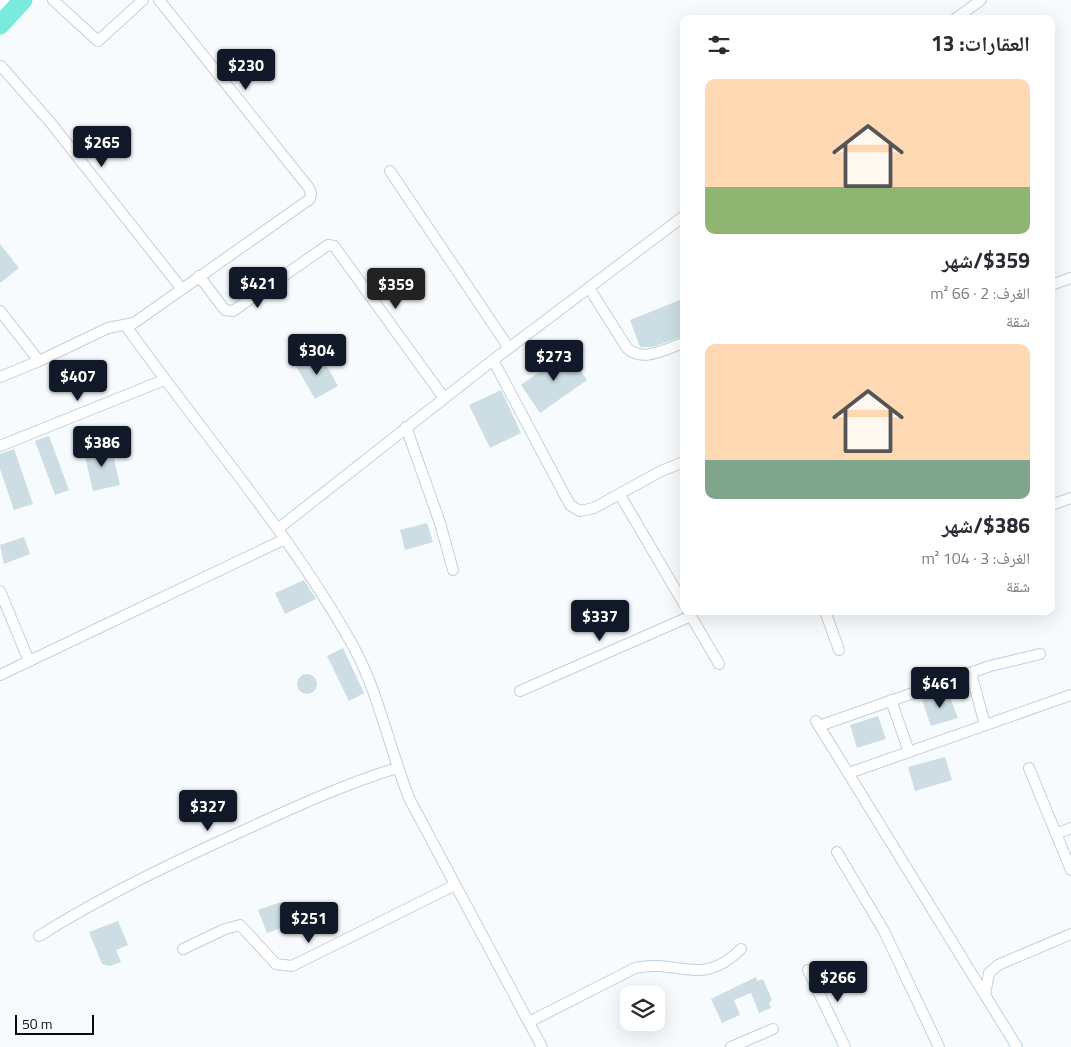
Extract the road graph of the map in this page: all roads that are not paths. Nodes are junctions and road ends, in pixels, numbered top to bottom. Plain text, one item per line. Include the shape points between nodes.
1 (53, 0) edge
2 (143, 0) edge
3 (159, 0) edge
4 (981, 0) edge
5 (960, 15) edge
6 (1, 66) edge
7 (390, 171) dead end
8 (680, 219) edge
9 (199, 276) junction
10 (1071, 278) edge
11 (1055, 284) edge
12 (181, 288) junction
13 (588, 288) junction
14 (0, 311) edge
15 (126, 326) junction
16 (680, 344) edge
17 (509, 348) junction
18 (493, 360) junction
19 (39, 361) junction
20 (0, 377) edge
21 (164, 380) junction
22 (444, 398) junction
23 (406, 427) junction
24 (0, 446) edge
25 (680, 463) edge
26 (620, 494) junction
27 (1071, 498) edge
28 (1055, 504) edge
29 (278, 528) junction
30 (285, 539) junction
31 (453, 570) dead end
32 (0, 590) edge
33 (680, 597) edge
34 (688, 615) edge
35 (691, 615) edge
36 (826, 615) edge
37 (839, 650) dead end
38 (1040, 654) dead end
39 (29, 661) junction
40 (719, 664) dead end
41 (970, 673) junction
42 (0, 675) edge
43 (520, 691) dead end
44 (1071, 695) edge
45 (892, 700) junction
46 (985, 725) junction
47 (909, 752) junction
48 (397, 768) junction
49 (1028, 768) dead end
50 (849, 773) junction
51 (1071, 828) edge
52 (1056, 834) junction
53 (837, 852) dead end
54 (1071, 870) edge
55 (455, 885) junction
56 (1071, 934) edge
57 (39, 936) dead end
58 (183, 949) dead end
59 (741, 949) dead end
60 (808, 970) dead end
61 (985, 994) junction
62 (529, 1022) junction
63 (773, 1029) dead end
64 (746, 1044) edge
65 (542, 1047) edge
66 (732, 1047) edge
67 (845, 1047) edge
68 (939, 1047) edge
69 (1017, 1047) edge

1 - 2 street via 98,41
3 - 9 street via 311,194 304,204
4 - 5 street
6 - 12 street via 50,122
7 - 17 street
8 - 13 street
9 - 12 street
9 - 22 street via 225,310 233,311 328,245 334,246
10 - 11 street
12 - 15 street
13 - 16 street via 633,354 649,354
13 - 17 street
14 - 19 street
15 - 19 street via 108,328
15 - 21 street
17 - 18 street
18 - 22 street
18 - 26 street via 570,505 586,512
19 - 20 street
21 - 24 street
21 - 29 street
22 - 23 street
23 - 29 street
23 - 31 street
25 - 26 street via 661,470
26 - 33 street
27 - 28 street
29 - 30 street
30 - 39 street
30 - 48 street via 358,656
32 - 39 street
34 - 43 street
35 - 40 street
36 - 37 street
38 - 41 street
39 - 42 street
41 - 45 street
41 - 46 street
44 - 46 street
45 - 47 street
45 - 50 street via 818,724
46 - 47 street
47 - 50 street
48 - 55 street via 410,800
48 - 57 street via 334,790 163,867 109,894
49 - 52 street
50 - 61 street
51 - 52 street
52 - 54 street
53 - 68 street via 884,931
55 - 58 street via 292,966 276,964 240,925
55 - 62 street
56 - 61 street via 998,965 989,973
59 - 62 street via 731,959 707,971 635,968
60 - 67 street
61 - 69 street
62 - 65 street
63 - 64 street
64 - 66 street

